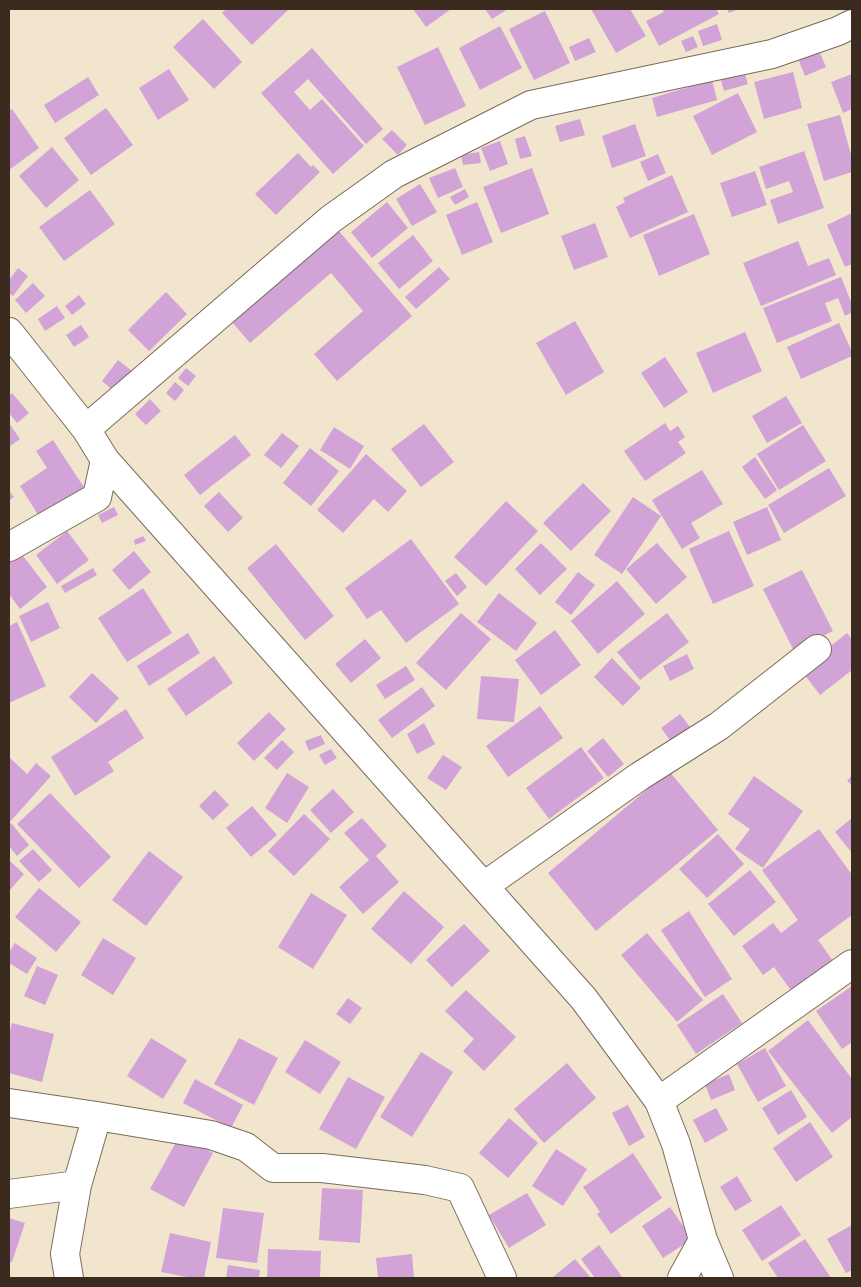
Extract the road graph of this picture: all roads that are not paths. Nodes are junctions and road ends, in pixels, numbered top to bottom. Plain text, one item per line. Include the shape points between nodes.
1 (852, 24) edge
2 (9, 332) edge
3 (86, 429) junction
4 (105, 460) junction
5 (9, 546) edge
6 (817, 649) dead end
7 (484, 886) junction
8 (852, 964) edge
9 (659, 1101) junction
10 (9, 1103) edge
11 (97, 1116) junction
12 (77, 1185) junction
13 (9, 1194) edge
14 (703, 1240) junction
15 (69, 1278) edge
16 (502, 1278) edge
17 (682, 1278) edge
18 (719, 1278) edge

1 - 3 street via 772,54 531,105 394,174 331,219
2 - 3 street
3 - 4 street
4 - 5 street via 97,498
4 - 7 street
6 - 7 street via 718,726 640,776
7 - 9 street via 584,999
8 - 9 street
9 - 14 street via 676,1144
10 - 11 street
11 - 12 street
11 - 16 street via 211,1136 246,1147 273,1168 322,1168 425,1180 460,1188
12 - 13 street
12 - 15 street via 65,1254
14 - 17 street
14 - 18 street

